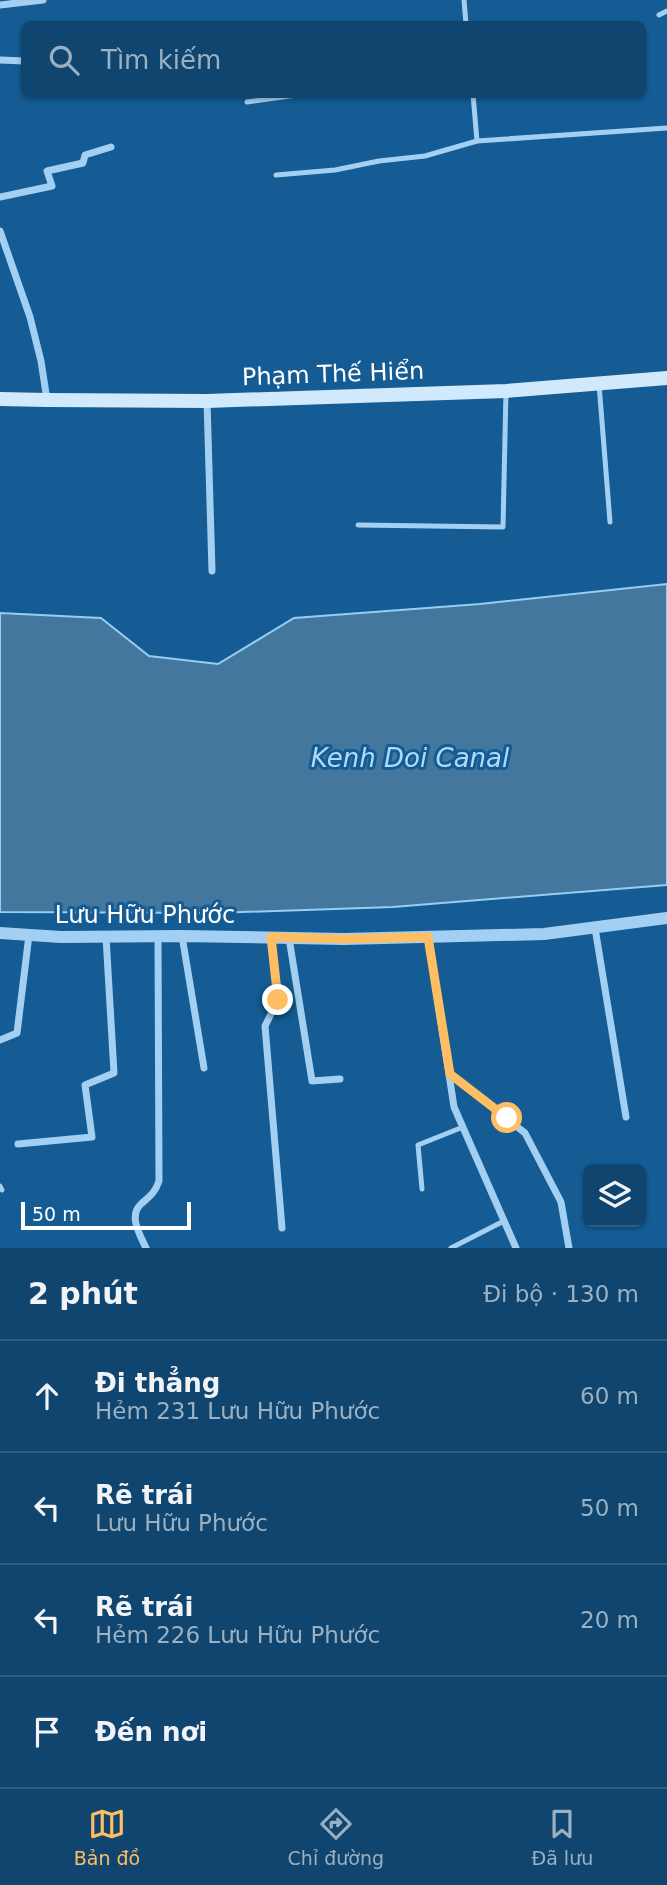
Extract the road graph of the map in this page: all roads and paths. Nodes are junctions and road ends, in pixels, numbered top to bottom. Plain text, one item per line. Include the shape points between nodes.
1 (43, 0) edge
2 (464, 0) edge
3 (0, 5) edge
4 (667, 11) edge
5 (659, 15) dead end
6 (466, 21) edge
7 (0, 60) edge
8 (21, 61) edge
9 (276, 98) edge
10 (473, 98) edge
11 (247, 102) dead end
12 (667, 128) edge
13 (477, 141) junction
14 (111, 147) dead end
15 (276, 175) dead end
16 (0, 197) edge
17 (0, 231) edge
18 (667, 378) edge
19 (599, 384) junction
20 (506, 391) junction
21 (0, 399) edge
22 (47, 400) junction
23 (207, 401) junction
24 (610, 523) dead end
25 (358, 525) dead end
26 (212, 571) dead end
27 (667, 918) edge
28 (595, 928) junction
29 (0, 933) edge
30 (29, 935) junction
31 (158, 936) junction
32 (182, 936) junction
33 (107, 937) junction
34 (271, 937) junction
35 (289, 937) junction
36 (428, 937) junction
37 (0, 1040) edge
38 (204, 1068) dead end
39 (450, 1074) junction
40 (340, 1079) dead end
41 (626, 1117) dead end
42 (463, 1127) junction
43 (18, 1144) dead end
44 (422, 1189) dead end
45 (504, 1221) junction
46 (282, 1228) dead end
47 (146, 1248) edge
48 (451, 1248) edge
49 (516, 1248) edge
50 (569, 1248) edge

1 - 3 street
2 - 6 lane
4 - 5 lane
7 - 8 street
9 - 11 lane
10 - 13 lane
12 - 13 lane
13 - 15 lane via 425,156
14 - 16 street via 85,155 83,163 47,171 52,186
17 - 22 street via 30,317
18 - 19 main road, Phạm Thế Hiển
19 - 20 main road, Phạm Thế Hiển
19 - 24 lane
20 - 23 main road, Phạm Thế Hiển
20 - 25 lane via 503,527
21 - 22 main road, Phạm Thế Hiển
22 - 23 main road, Phạm Thế Hiển
23 - 26 street
27 - 28 street, Lưu Hữu Phước
28 - 36 street, Lưu Hữu Phước
28 - 41 street
29 - 30 street, Lưu Hữu Phước
30 - 33 street, Lưu Hữu Phước
30 - 37 street via 17,1033
31 - 32 street, Lưu Hữu Phước
31 - 33 street, Lưu Hữu Phước
31 - 47 street via 159,1181 156,1192 135,1214
32 - 34 street, Lưu Hữu Phước
32 - 38 street
33 - 43 street via 114,1073 85,1085 92,1136
34 - 35 street, Lưu Hữu Phước
34 - 46 street via 278,1000 265,1026
35 - 36 street, Lưu Hữu Phước
35 - 40 street via 313,1080
36 - 39 street
39 - 42 street via 454,1107
39 - 50 street via 525,1133 561,1202
42 - 44 lane via 418,1145
42 - 45 street
45 - 48 lane
45 - 49 street

